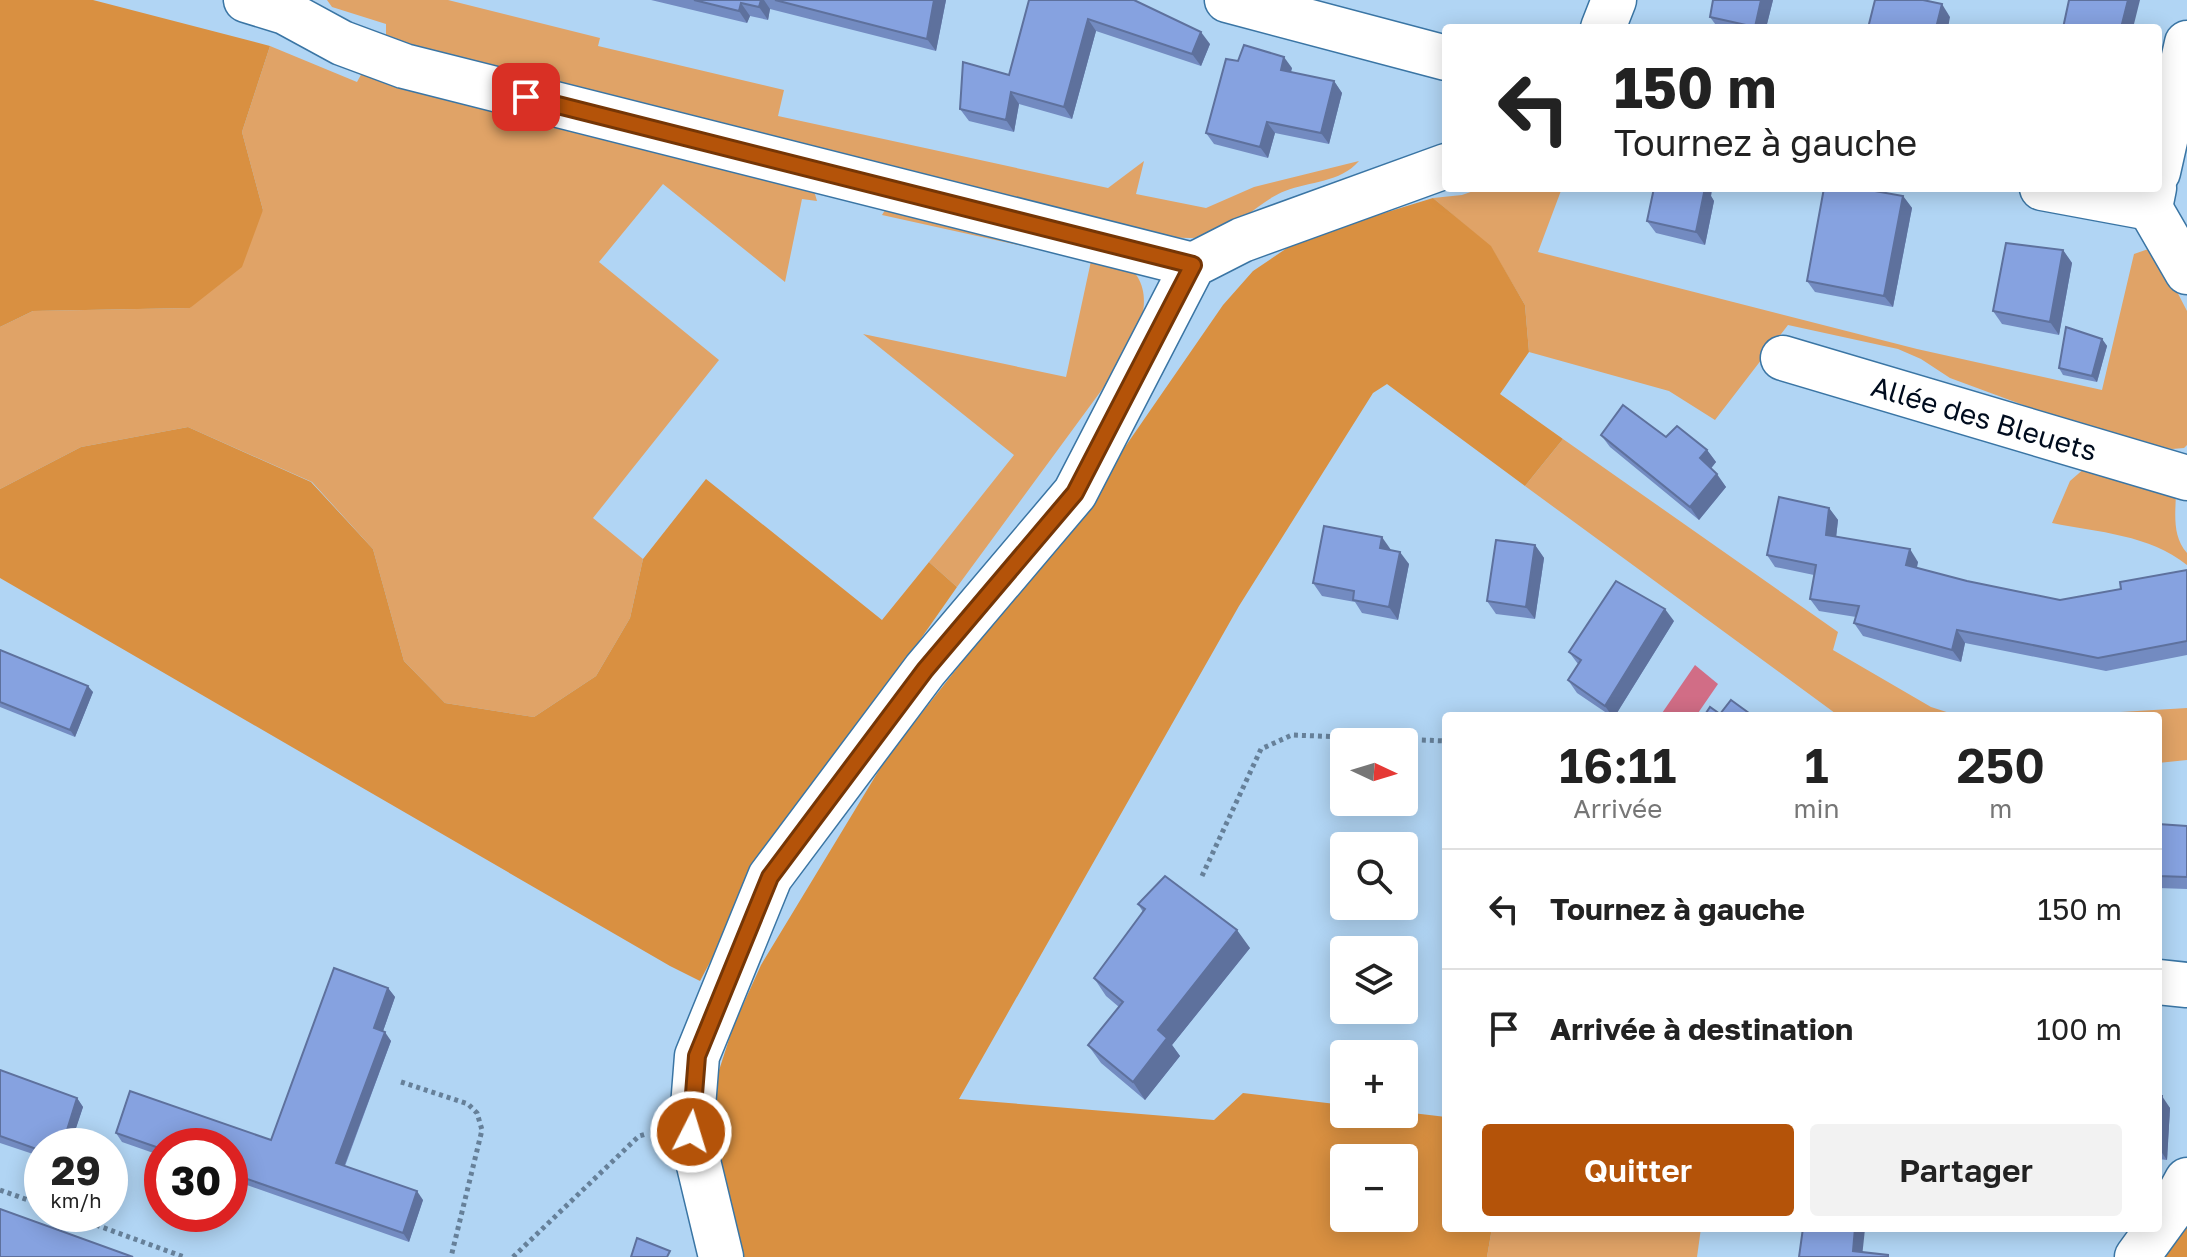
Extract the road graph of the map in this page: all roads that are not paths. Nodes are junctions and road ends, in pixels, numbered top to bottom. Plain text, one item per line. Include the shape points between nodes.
1 (246, 0) edge
2 (1227, 0) edge
3 (1614, 0) edge
4 (1605, 24) edge
5 (2187, 43) edge
6 (1442, 57) edge
7 (2162, 154) edge
8 (1442, 167) edge
9 (2155, 192) edge
10 (1193, 265) junction
11 (2187, 272) edge
12 (1783, 358) dead end
13 (2187, 478) edge
14 (2162, 982) edge
15 (2187, 985) edge
16 (2187, 1180) edge
17 (2162, 1223) edge
18 (2155, 1232) edge
19 (721, 1257) edge
20 (2137, 1257) edge

1 - 10 street via 404,66
2 - 6 street
3 - 4 street
5 - 7 street
8 - 10 street via 1242,240
9 - 11 street
10 - 19 street via 1075,493 925,670 770,877 697,1056 691,1132
12 - 13 street, Allée des Bleuets
14 - 15 street
16 - 17 street
18 - 20 street

